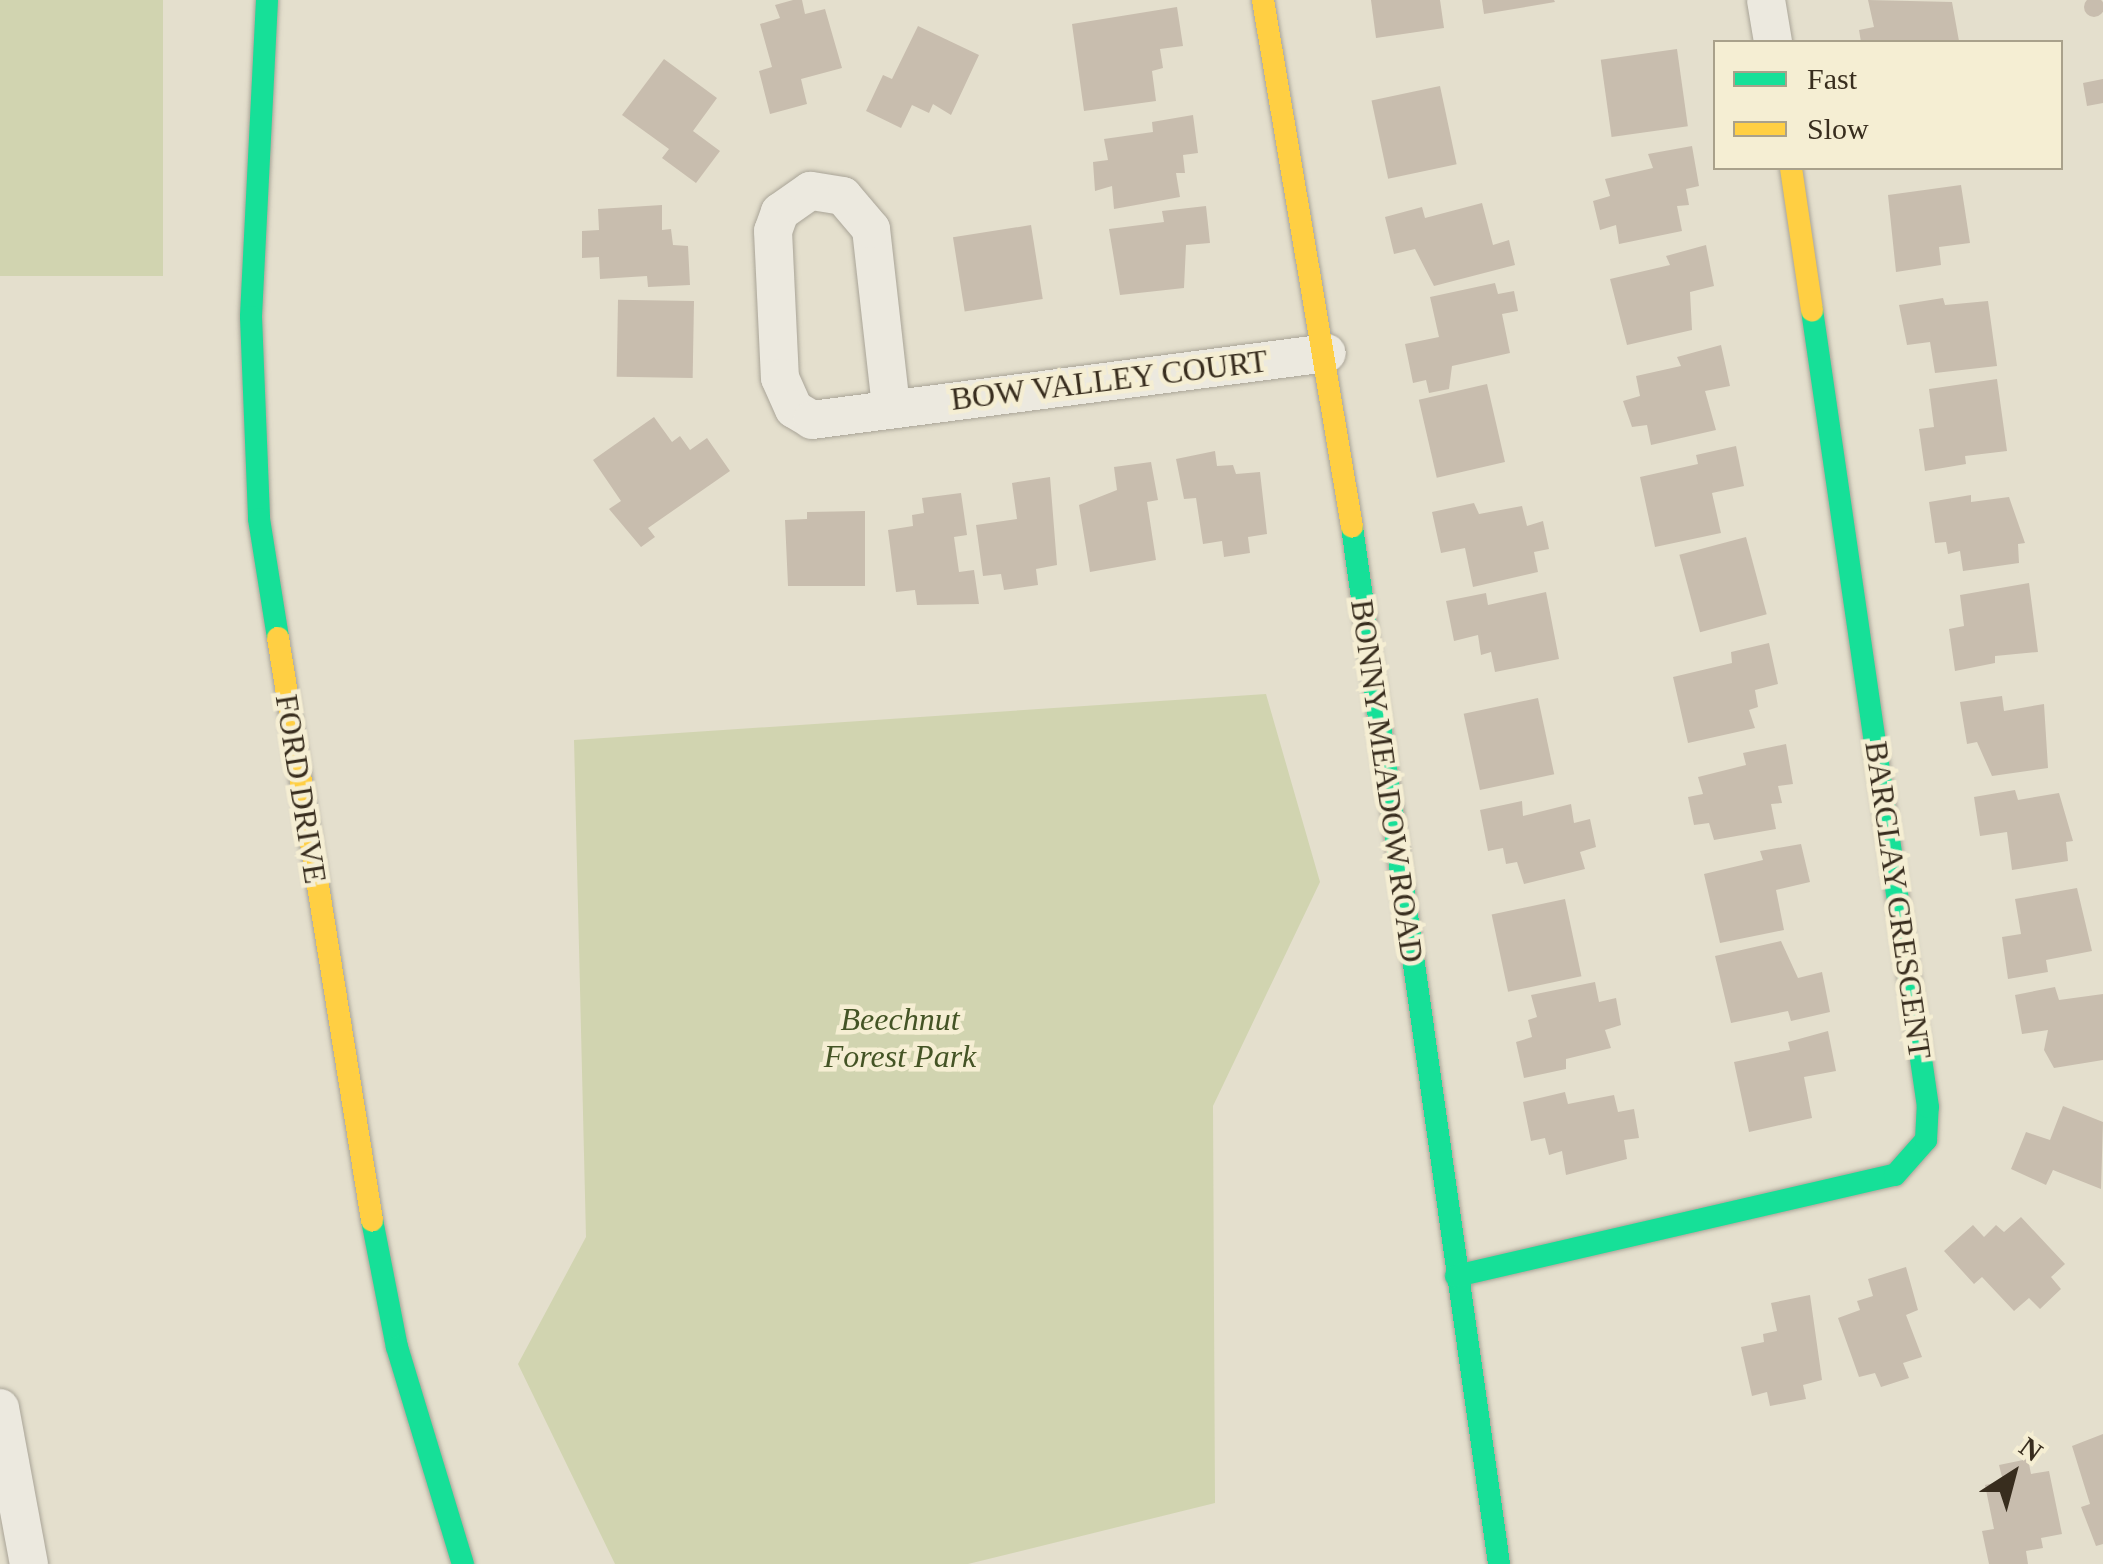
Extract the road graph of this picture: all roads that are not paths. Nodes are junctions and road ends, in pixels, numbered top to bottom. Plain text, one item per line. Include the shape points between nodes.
1 (267, 0) edge
2 (1263, 0) edge
3 (1766, 0) edge
4 (1772, 40) edge
5 (1791, 170) edge
6 (1327, 353) junction
7 (891, 407) junction
8 (1456, 1276) junction
9 (0, 1408) edge
10 (30, 1564) edge
11 (462, 1564) edge
12 (1499, 1564) edge

1 - 11 street, FORD DRIVE via 250,317 259,519 356,1140 397,1348
2 - 6 street, BONNY MEADOW ROAD
3 - 4 street
5 - 8 street, BARCLAY CRESCENT via 1928,1107 1926,1140 1895,1175
6 - 7 street, BOW VALLEY COURT
6 - 8 street, BONNY MEADOW ROAD
7 - 7 street, BOW VALLEY COURT via 871,230 843,196 810,191 780,212 773,231 785,396 812,420
8 - 12 street, BONNY MEADOW ROAD
9 - 10 street

